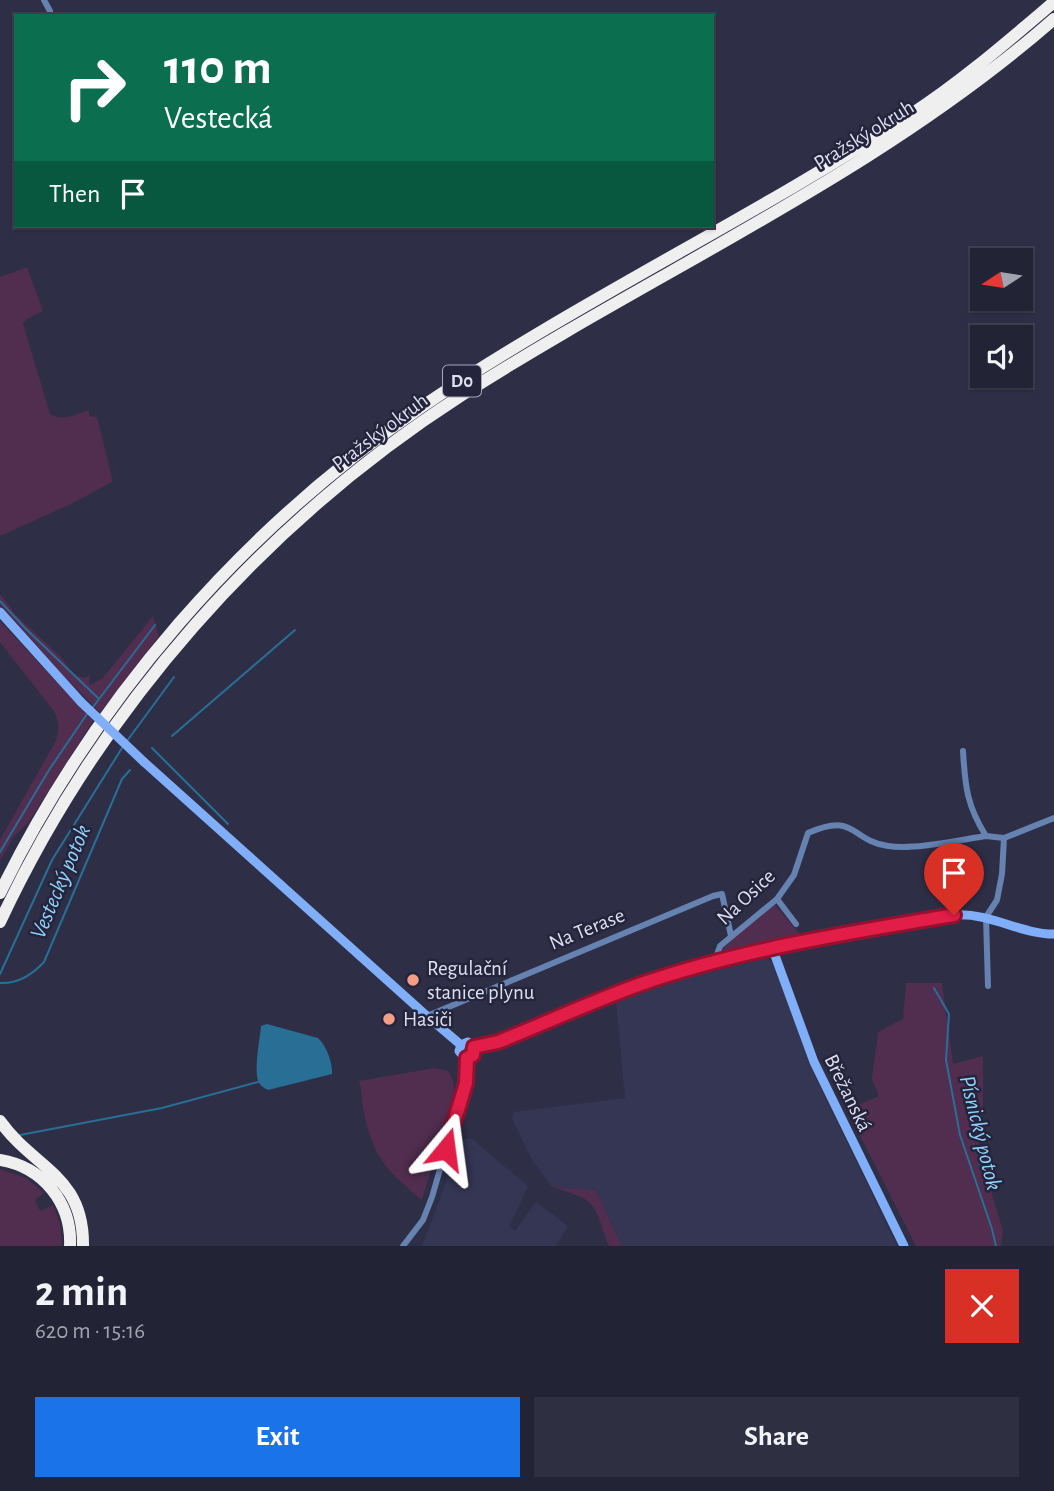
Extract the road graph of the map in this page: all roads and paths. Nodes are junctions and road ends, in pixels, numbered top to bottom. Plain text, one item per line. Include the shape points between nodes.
1 (44, 0) edge
2 (1054, 2) edge
3 (50, 11) dead end
4 (1054, 19) edge
5 (0, 612) edge
6 (963, 751) dead end
7 (1054, 818) edge
8 (986, 836) junction
9 (1004, 838) junction
10 (0, 893) edge
11 (777, 899) junction
12 (986, 917) junction
13 (1, 921) edge
14 (796, 924) dead end
15 (1054, 933) edge
16 (731, 936) junction
17 (773, 950) junction
18 (714, 962) junction
19 (988, 986) dead end
20 (427, 1016) junction
21 (461, 1045) junction
22 (474, 1047) junction
23 (467, 1058) junction
24 (0, 1121) edge
25 (0, 1160) edge
26 (70, 1246) edge
27 (83, 1246) edge
28 (403, 1246) edge
29 (904, 1246) edge

1 - 3 street
2 - 10 highway, Pražský okruh / D0 via 912,114 490,363 387,432 290,511 216,583 134,679 58,788
4 - 13 highway, Pražský okruh / D0 via 972,86 882,148 460,396 298,520 225,592 142,688 64,803
5 - 20 street, bridge via 81,702 144,762
6 - 8 street via 966,796
7 - 9 street
8 - 9 street, Na Osice
8 - 11 street, Na Osice via 890,846 868,840 845,825 831,825 808,833 794,875
9 - 12 street via 1002,874
11 - 14 street
11 - 16 street, Na Osice
12 - 15 street via 1025,931
12 - 17 street via 954,915
12 - 19 street
16 - 18 street, Na Osice via 720,946
16 - 20 street, Na Terase via 722,894
17 - 18 street
17 - 29 street, Břežanská via 814,1062
18 - 22 street via 641,984 498,1042
20 - 21 street
21 - 22 street via 468,1042
21 - 23 street via 459,1054
22 - 23 street
23 - 28 street via 466,1083 432,1197 423,1220
24 - 27 highway via 68,1189 81,1221
25 - 26 highway via 29,1170 53,1190 67,1216

